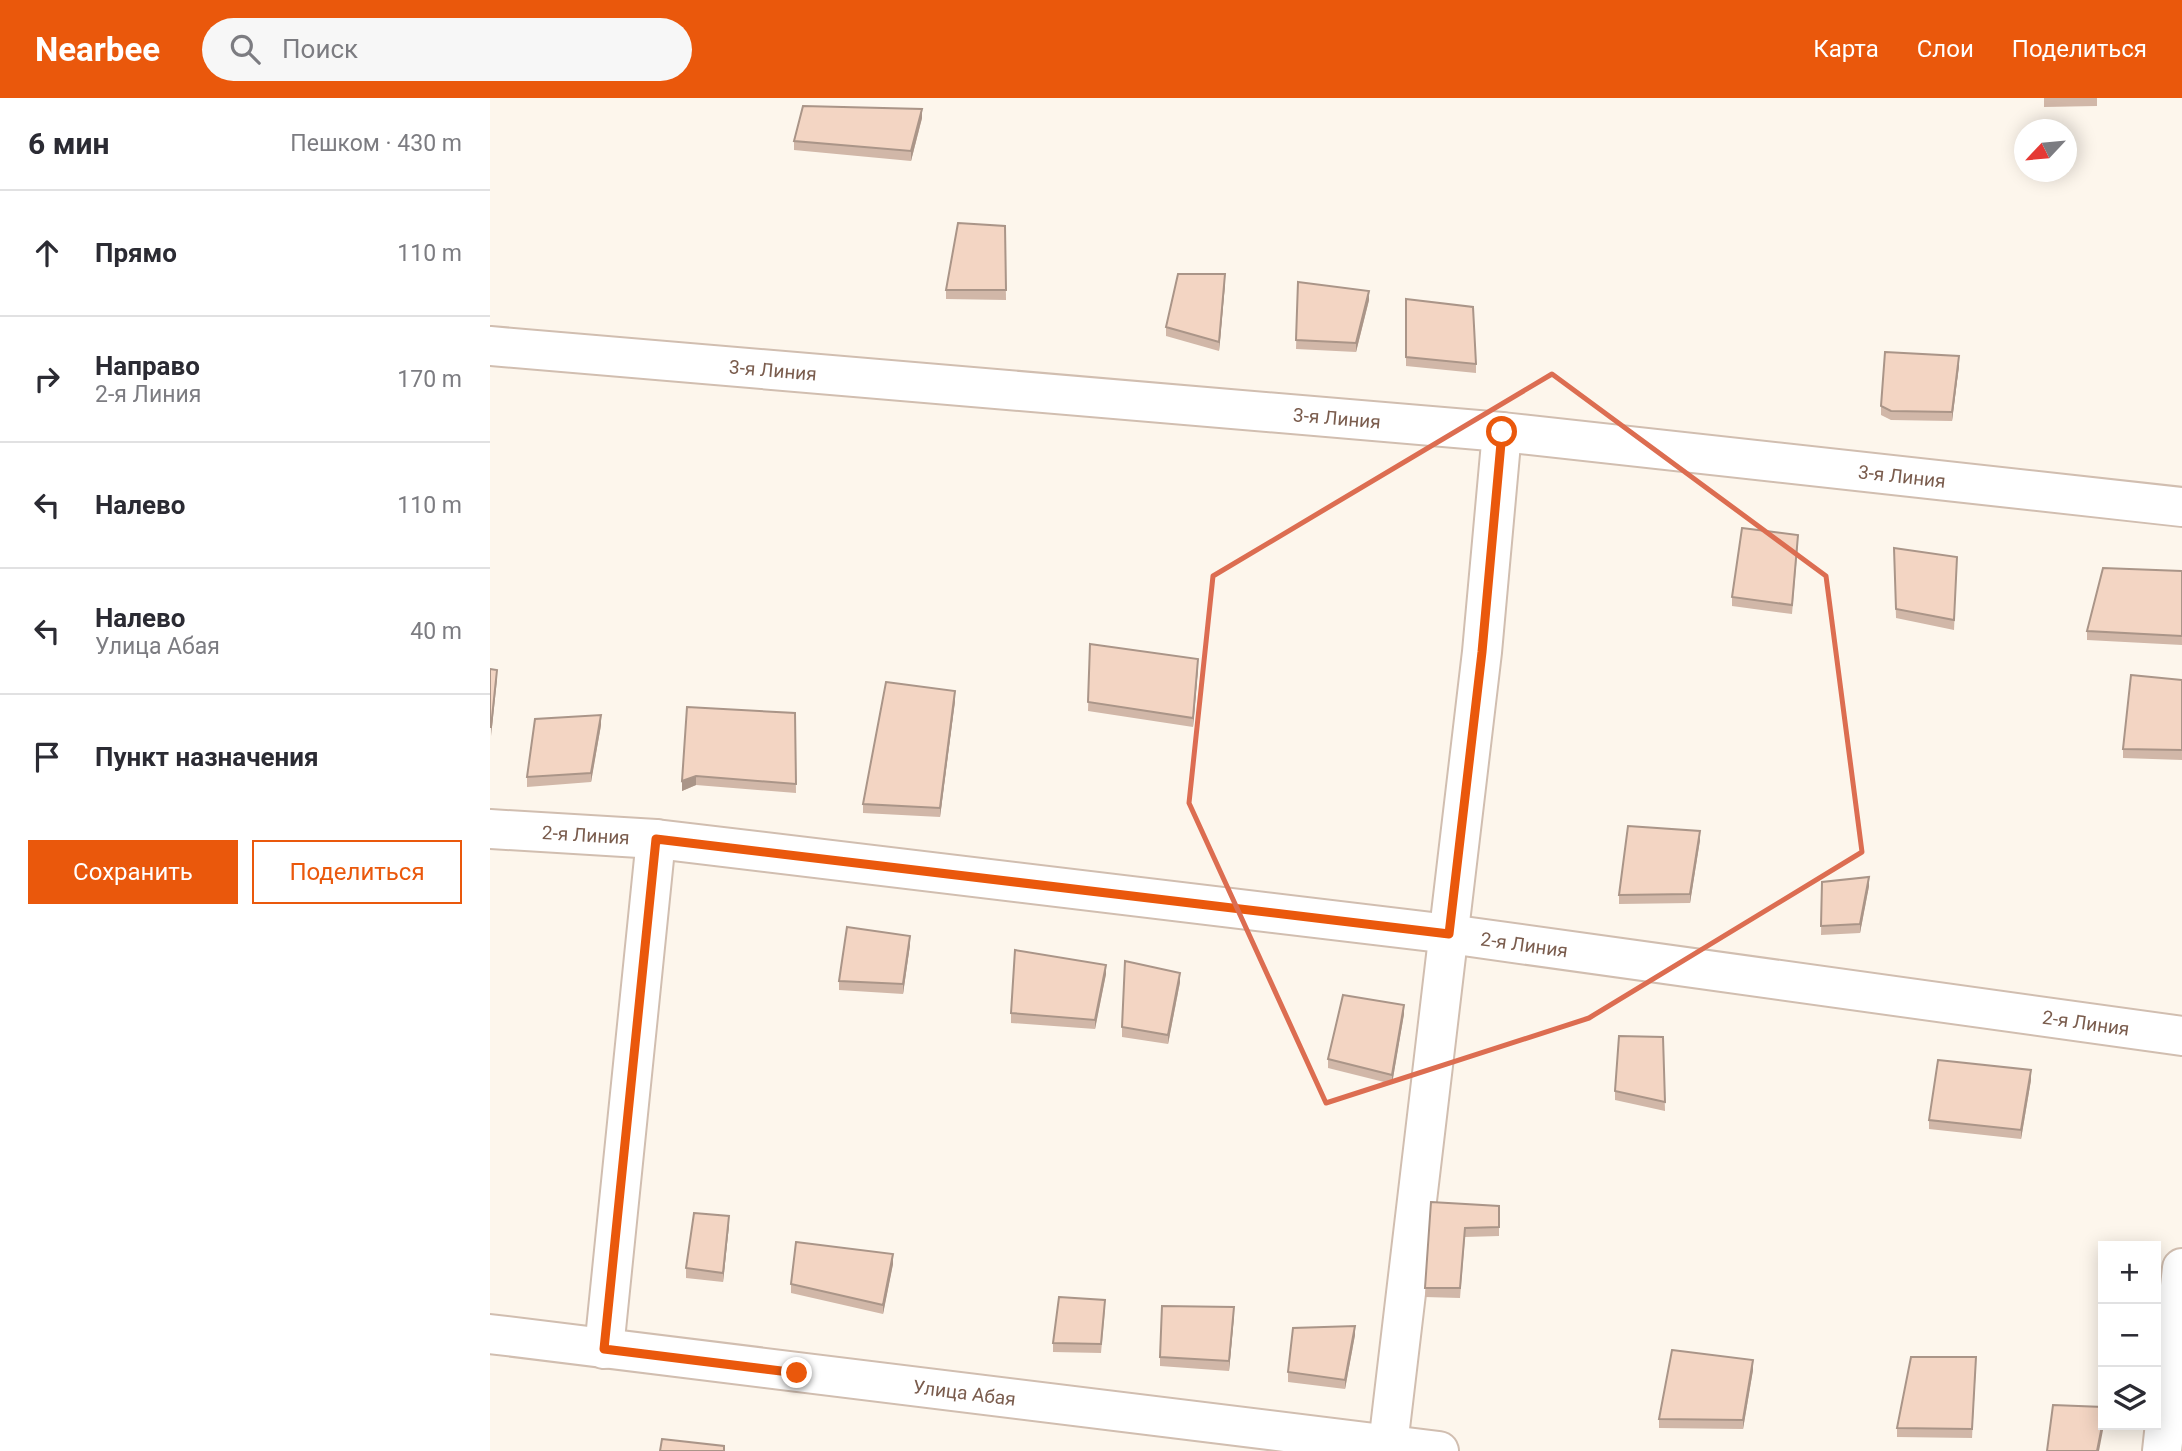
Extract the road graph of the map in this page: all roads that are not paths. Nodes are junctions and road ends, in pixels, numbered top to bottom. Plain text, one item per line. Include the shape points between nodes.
1 (490, 346) edge
2 (1502, 432) junction
3 (2182, 507) edge
4 (490, 829) edge
5 (656, 839) junction
6 (1449, 934) junction
7 (2182, 1036) edge
8 (2182, 1268) edge
9 (490, 1335) edge
10 (604, 1349) junction
11 (1388, 1445) junction
12 (1439, 1451) edge
13 (2162, 1451) edge

1 - 2 street, 3-я Линия
2 - 3 street, 3-я Линия
2 - 6 street
4 - 5 street, 2-я Линия
5 - 6 street, 2-я Линия
5 - 10 street
6 - 7 street, 2-я Линия
6 - 11 street
8 - 13 street
9 - 10 street, Улица Абая
10 - 11 street, Улица Абая
11 - 12 street, Улица Абая

